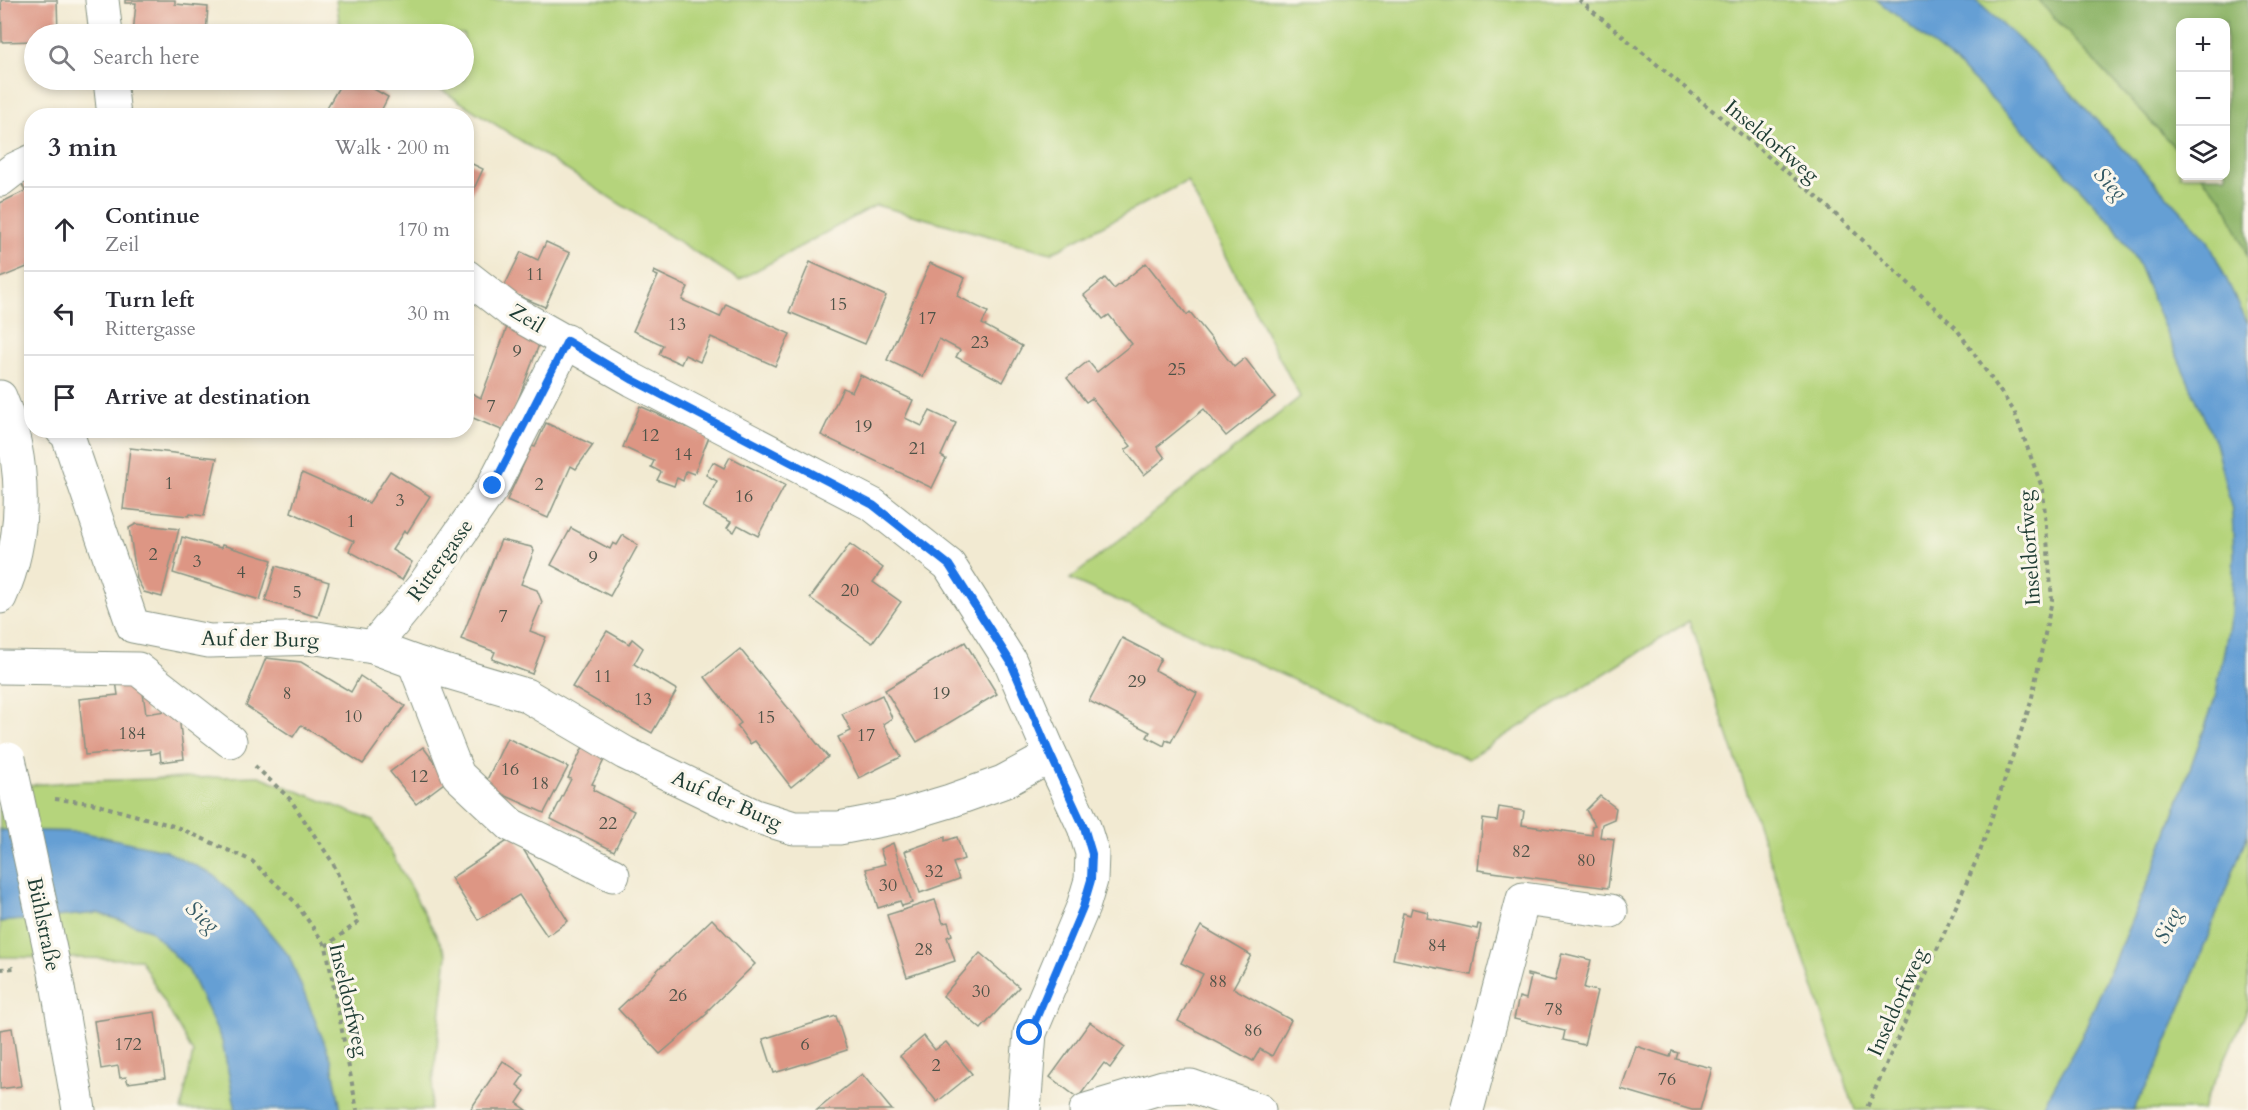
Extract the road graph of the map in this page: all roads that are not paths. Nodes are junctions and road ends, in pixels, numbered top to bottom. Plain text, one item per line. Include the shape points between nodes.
1 (102, 0) edge
2 (105, 24) edge
3 (111, 90) edge
4 (113, 108) edge
5 (24, 165) edge
6 (0, 180) edge
7 (474, 282) edge
8 (567, 341) junction
9 (12, 406) edge
10 (69, 438) edge
11 (0, 597) edge
12 (373, 647) junction
13 (414, 662) junction
14 (0, 667) edge
15 (230, 741) road end
16 (4, 750) edge
17 (1051, 756) junction
18 (614, 875) dead end
19 (1611, 911) dead end
20 (80, 1110) edge
21 (1024, 1110) edge
22 (1086, 1110) edge
23 (1260, 1110) edge
24 (1467, 1110) edge

1 - 2 street
3 - 4 street
5 - 6 street
7 - 8 street, Zeil via 511,311
8 - 12 street, Rittergasse via 493,486 424,585
8 - 17 street, Zeil via 633,380 873,505 949,565 1010,661
9 - 11 street via 21,505 11,573
10 - 12 street, Auf der Burg via 133,626 209,642 317,638
12 - 13 street, Auf der Burg
13 - 17 street, Auf der Burg via 526,695 625,753 755,816 794,828 839,828 907,814 1003,782
13 - 18 street via 458,775 511,825
14 - 15 street via 138,669
16 - 20 street, Bühlstraße, bridge via 56,977
17 - 21 street, Zeil via 1084,827 1092,854 1091,880 1030,1033
19 - 24 street via 1523,899
22 - 23 street via 1163,1087 1191,1086

